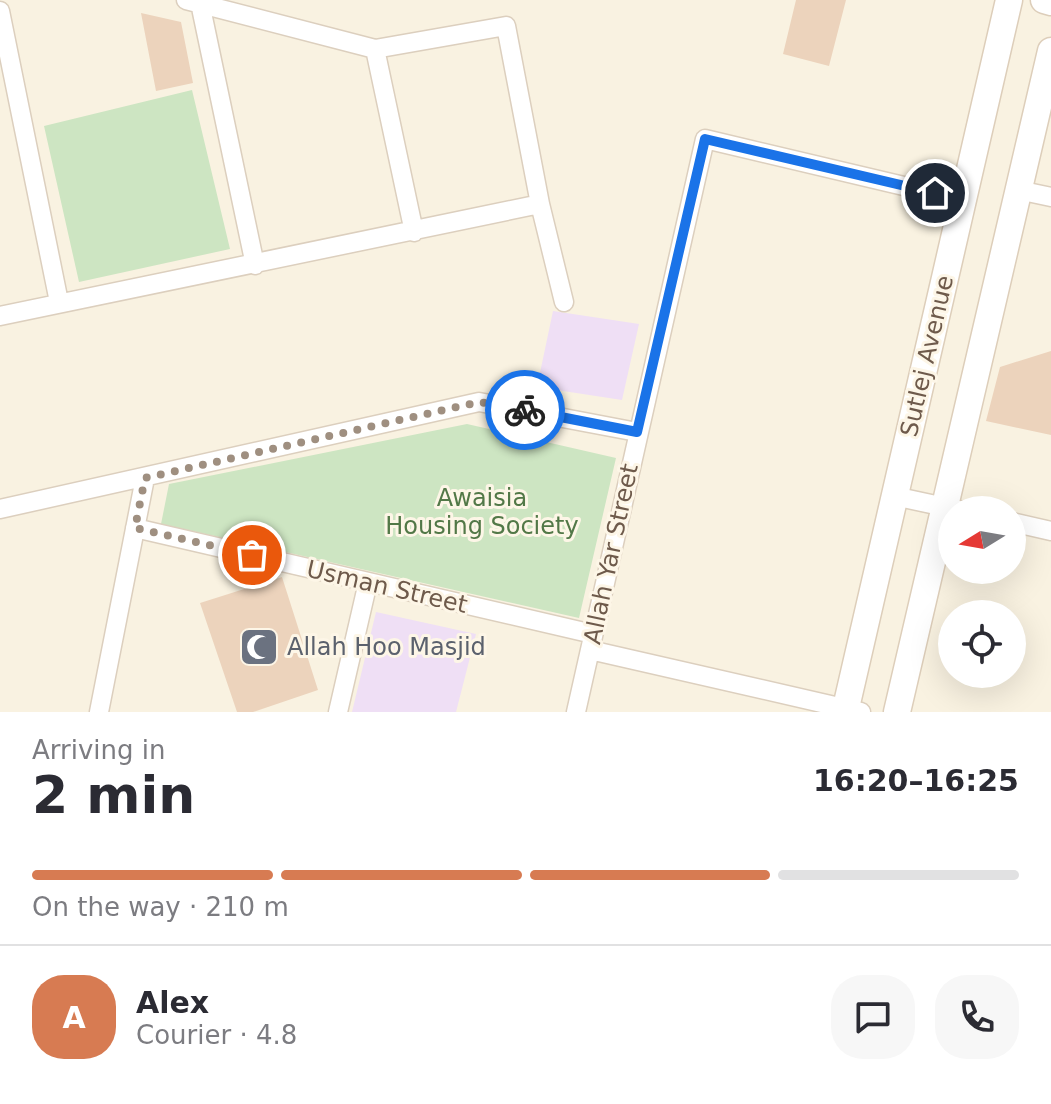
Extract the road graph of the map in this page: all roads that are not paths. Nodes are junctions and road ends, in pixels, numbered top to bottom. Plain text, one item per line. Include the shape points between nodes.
1 (1009, 0) edge
2 (1044, 0) edge
3 (193, 2) edge
4 (1051, 2) edge
5 (0, 11) edge
6 (375, 49) junction
7 (1051, 51) edge
8 (1018, 190) junction
9 (1051, 197) edge
10 (963, 200) junction
11 (540, 204) junction
12 (414, 232) junction
13 (255, 265) junction
14 (59, 302) junction
15 (564, 302) dead end
16 (0, 316) edge
17 (637, 432) junction
18 (145, 478) junction
19 (894, 496) junction
20 (954, 496) edge
21 (938, 505) edge
22 (0, 509) edge
23 (1026, 525) edge
24 (135, 528) junction
25 (1051, 531) edge
26 (938, 560) edge
27 (368, 582) junction
28 (592, 642) junction
29 (851, 710) edge
30 (99, 712) edge
31 (338, 712) edge
32 (576, 712) edge
33 (897, 712) edge

1 - 10 street, Sutlej Avenue
2 - 4 street
3 - 6 street
3 - 13 street
5 - 14 street
6 - 11 street via 506,26
6 - 12 street
7 - 8 street
8 - 9 street
8 - 20 street
10 - 17 street, Allah Yar Street via 705,139
10 - 19 street, Sutlej Avenue
11 - 12 street
11 - 15 street
12 - 13 street
13 - 14 street
14 - 16 street
17 - 18 street via 479,402
17 - 28 street, Allah Yar Street
18 - 22 street
18 - 24 street
19 - 21 street
19 - 29 street, Sutlej Avenue
23 - 25 street
24 - 27 street, Usman Street
24 - 30 street
26 - 33 street
27 - 28 street, Usman Street
27 - 31 street
28 - 29 street, Usman Street
28 - 32 street, Allah Yar Street

